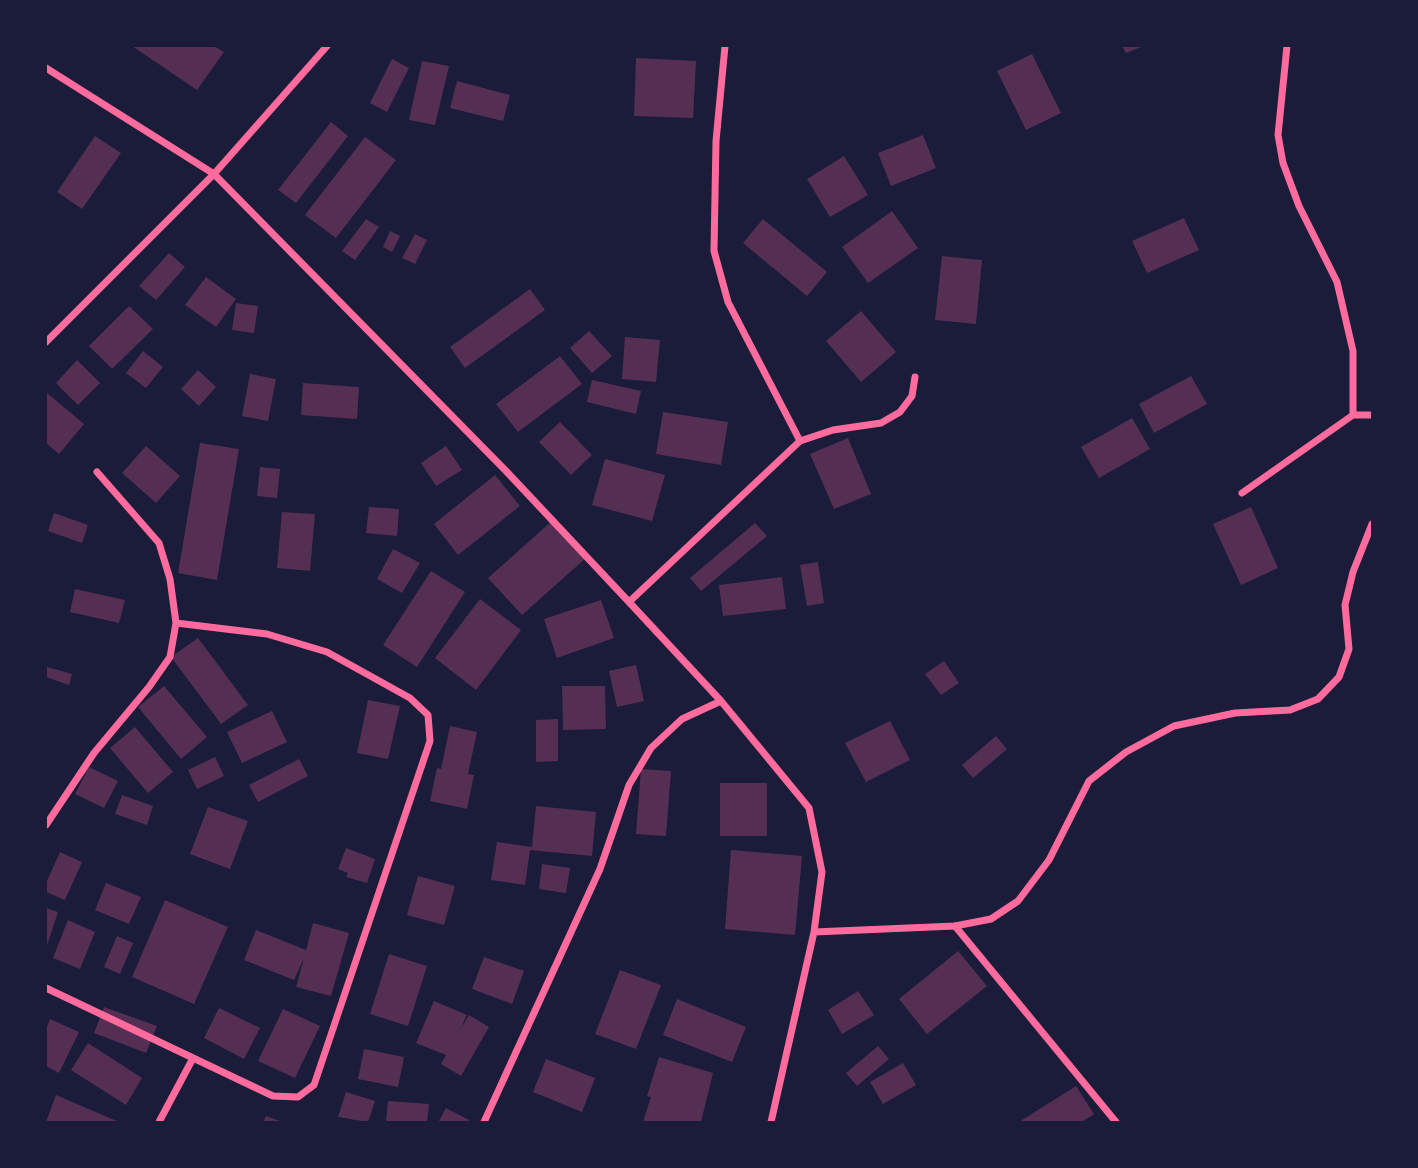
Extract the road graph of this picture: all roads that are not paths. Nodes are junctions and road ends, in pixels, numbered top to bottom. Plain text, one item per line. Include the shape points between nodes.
1 (327, 46) edge
2 (725, 46) edge
3 (1287, 46) edge
4 (46, 68) edge
5 (214, 174) junction
6 (46, 342) edge
7 (915, 377) dead end
8 (1353, 415) junction
9 (1373, 415) edge
10 (800, 441) junction
11 (97, 472) dead end
12 (1242, 493) dead end
13 (1373, 524) edge
14 (629, 603) junction
15 (176, 623) junction
16 (721, 701) junction
17 (46, 825) edge
18 (955, 926) junction
19 (814, 932) junction
20 (46, 988) edge
21 (192, 1060) junction
22 (159, 1122) edge
23 (485, 1122) edge
24 (771, 1122) edge
25 (1116, 1122) edge

1 - 5 street
2 - 10 street via 716,141 714,250 727,302
3 - 8 street via 1278,135 1283,163 1299,206 1338,282 1353,351
4 - 5 street
5 - 6 street
5 - 14 street
7 - 10 street via 912,396 900,412 881,424 833,430
8 - 9 street
8 - 12 street
10 - 14 street
11 - 15 street via 159,543
13 - 18 street via 1345,605 1349,649 1339,677 1318,699 1290,710 1235,713 1174,726 1126,752 1089,782 1049,860 1018,901 991,919
14 - 16 street
15 - 17 street via 170,657 94,752
15 - 21 street via 267,634 327,652 410,698 428,715 430,741 314,1085 298,1097 273,1096
16 - 19 street via 809,808 822,872
16 - 23 street via 682,719 651,748 629,785 600,869
18 - 19 street
18 - 25 street
19 - 24 street
20 - 21 street
21 - 22 street

